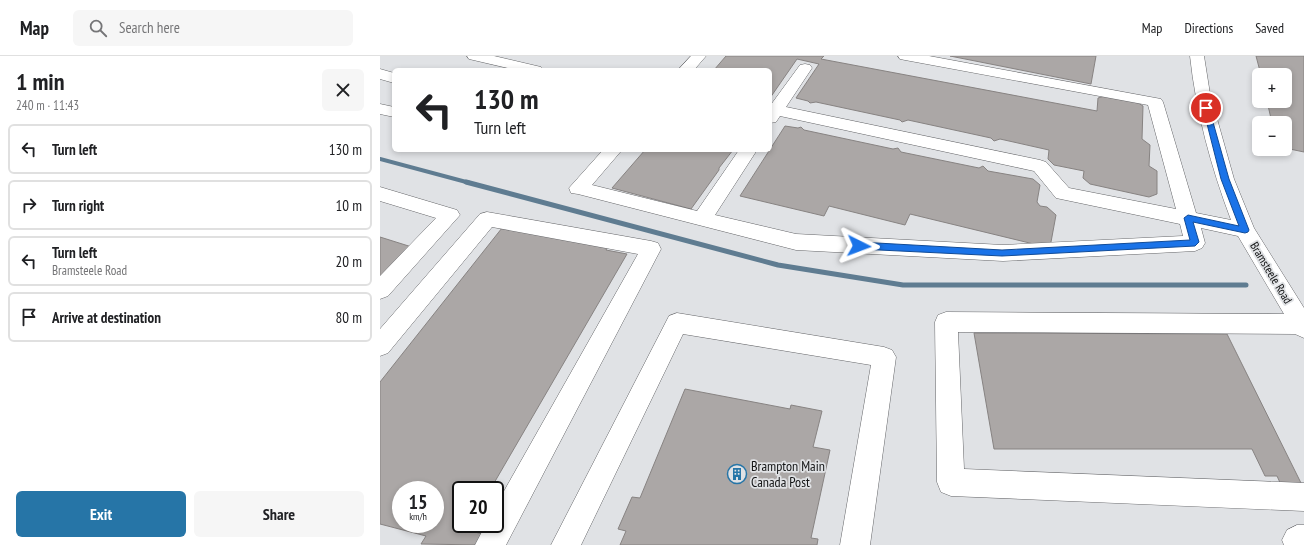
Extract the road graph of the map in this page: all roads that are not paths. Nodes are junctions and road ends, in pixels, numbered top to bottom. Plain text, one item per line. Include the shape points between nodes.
1 (474, 56) edge
2 (699, 56) edge
3 (905, 56) edge
4 (1197, 56) edge
5 (527, 68) edge
6 (688, 68) edge
7 (805, 68) dead end
8 (380, 74) edge
9 (392, 77) edge
10 (380, 109) edge
11 (392, 112) edge
12 (772, 114) edge
13 (611, 152) edge
14 (747, 152) edge
15 (380, 194) edge
16 (1188, 218) junction
17 (702, 219) junction
18 (1245, 230) junction
19 (380, 290) edge
20 (1303, 326) edge
21 (380, 346) edge
22 (1304, 497) edge
23 (490, 545) edge
24 (566, 545) edge
25 (855, 545) edge

1 - 5 street
2 - 6 street
3 - 16 street via 1155,102
4 - 18 street, Bramsteele Road via 1202,94 1225,179
7 - 12 street
8 - 9 street
10 - 11 street
12 - 16 street via 1040,166 1063,193
13 - 17 street via 578,188
14 - 17 street
15 - 19 street via 450,215
16 - 17 street via 1195,242 1002,253 796,242
16 - 18 street
18 - 20 street, Bramsteele Road
20 - 22 street via 946,322 951,482
21 - 23 street via 487,219 651,249
24 - 25 street via 677,323 884,357

